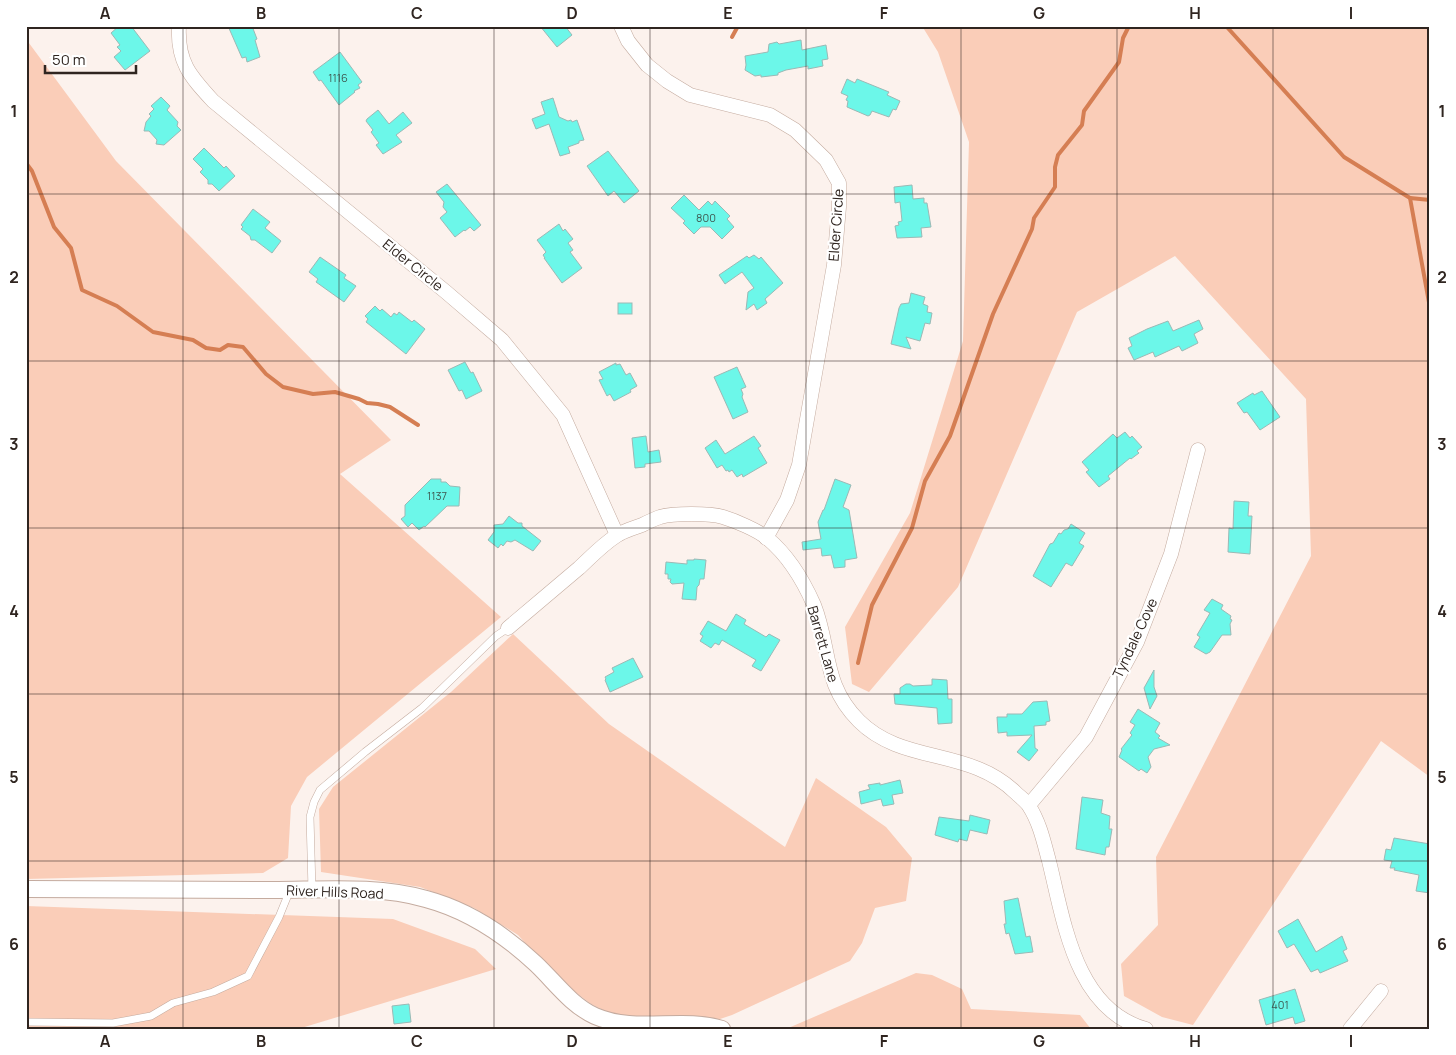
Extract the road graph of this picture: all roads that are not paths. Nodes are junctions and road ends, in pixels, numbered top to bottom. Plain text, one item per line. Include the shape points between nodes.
1 (179, 26) edge
2 (621, 26) edge
3 (1198, 450) dead end
4 (617, 535) junction
5 (766, 538) junction
6 (508, 628) joint
7 (1028, 805) junction
8 (26, 889) edge
9 (291, 890) junction
10 (312, 890) junction
11 (1382, 991) dead end
12 (26, 1022) edge
13 (722, 1029) edge
14 (1146, 1029) edge
15 (1350, 1029) edge

1 - 4 street, Elder Circle via 178,40 190,76 212,101 502,340 563,415
2 - 5 street, Elder Circle via 647,65 667,81 690,95 770,115 795,130 826,160 839,183 834,265 800,465 788,500
3 - 7 street, Tyndale Cove via 1171,554 1137,642 1086,737
4 - 5 street, Barrett Lane via 662,517 688,514 722,516
4 - 6 street, Barrett Lane
5 - 7 street, Barrett Lane via 792,564 804,585 815,608 834,685 846,707 860,722 880,738 899,746 990,773
6 - 10 lane via 422,708 320,790 310,818
7 - 14 street, Barrett Lane via 1043,838 1078,967 1104,1003 1120,1016
8 - 9 street, River Hills Road
9 - 10 street, River Hills Road
9 - 12 lane via 248,976 213,992 174,1003 151,1016 113,1023
10 - 13 street, River Hills Road via 368,890 426,899 450,907 516,946 567,996 595,1016 637,1025 696,1024
11 - 15 street

